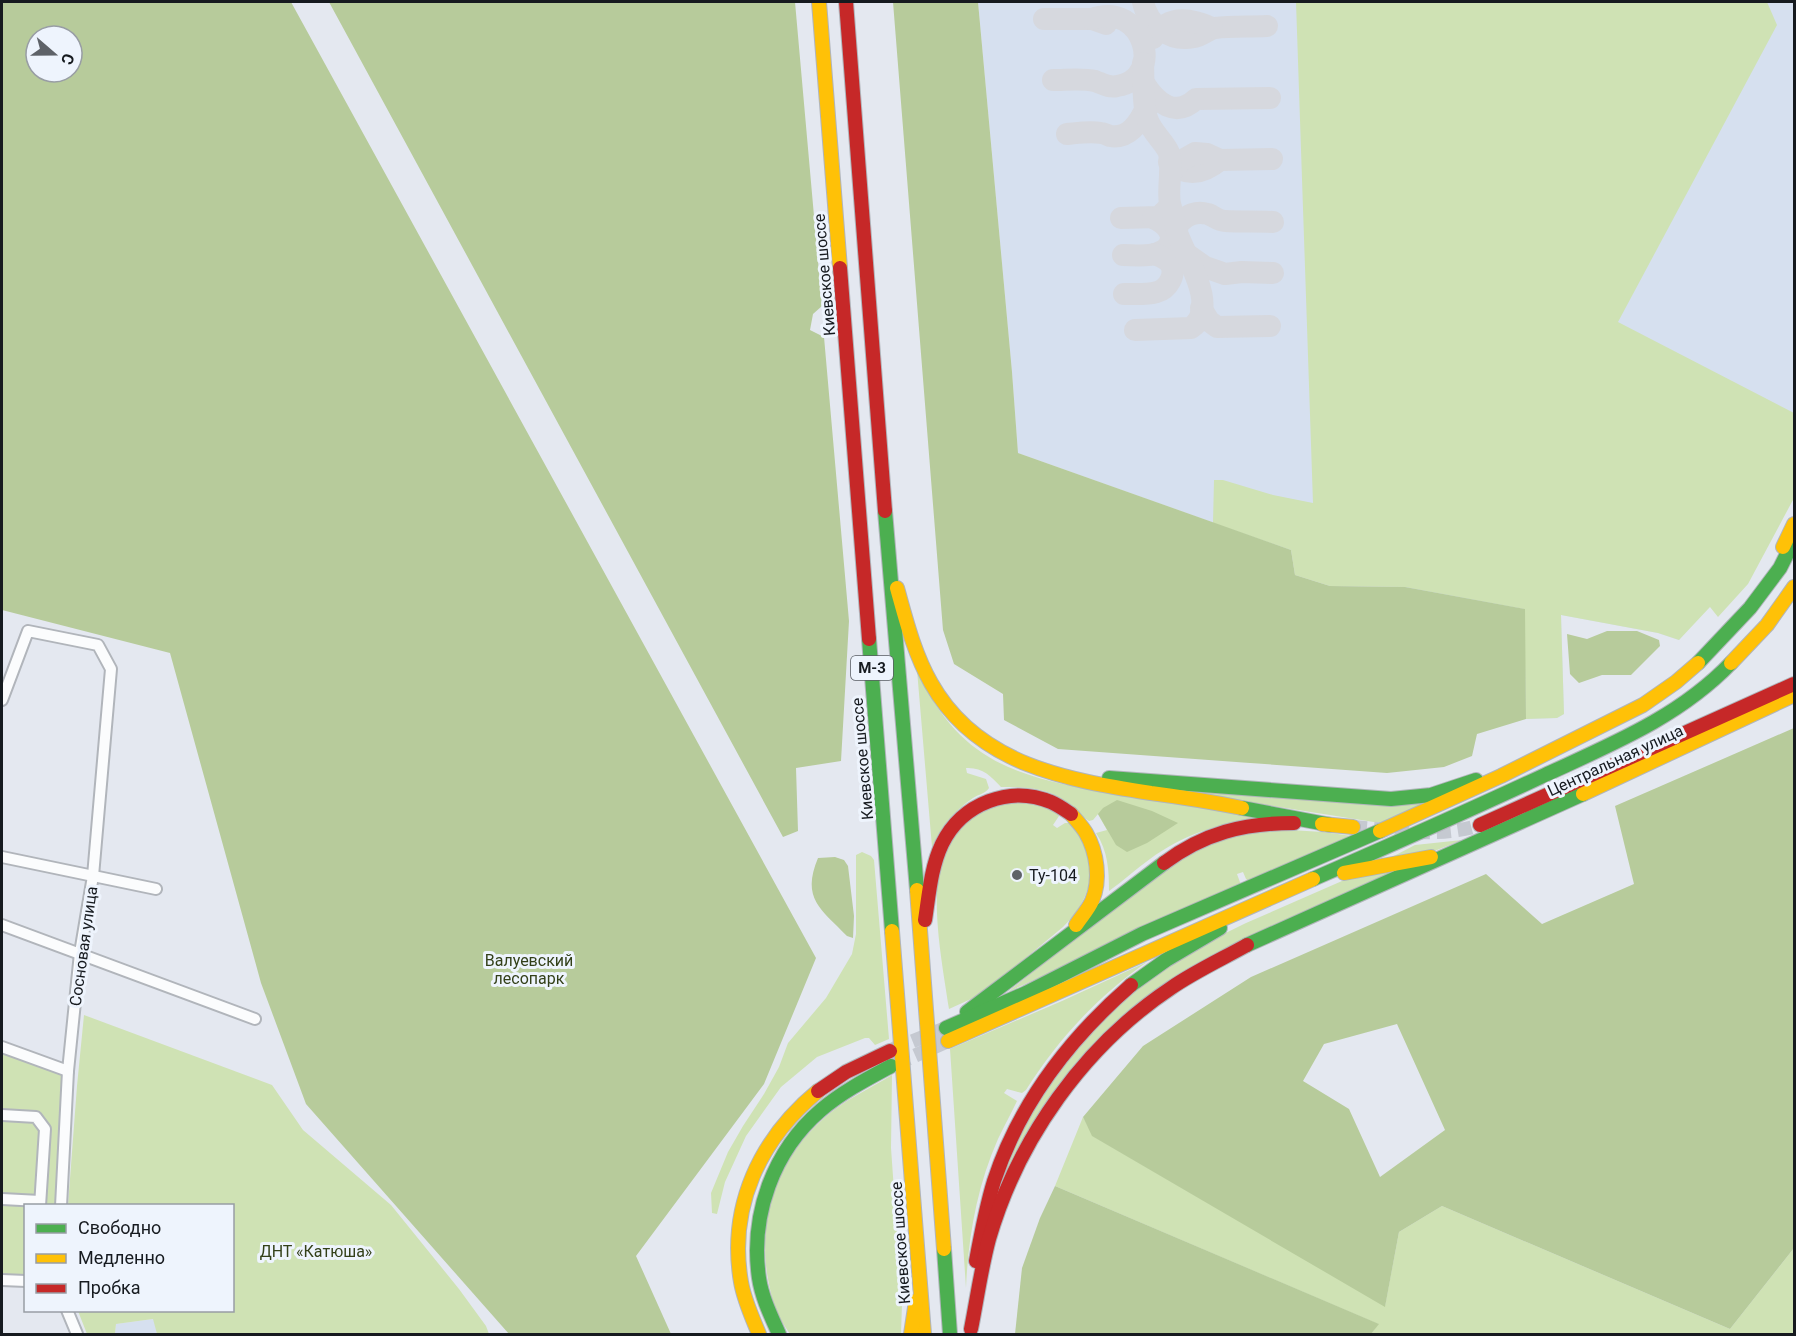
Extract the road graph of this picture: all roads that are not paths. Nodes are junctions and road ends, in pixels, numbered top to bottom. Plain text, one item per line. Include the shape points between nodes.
1 (819, 2) edge
2 (846, 2) edge
3 (1794, 524) edge
4 (1794, 540) edge
5 (889, 562) junction
6 (1769, 582) junction
7 (1794, 587) edge
8 (1794, 684) edge
9 (1794, 695) edge
10 (2, 700) edge
11 (1514, 769) junction
12 (1050, 774) junction
13 (1331, 825) junction
14 (1480, 825) tunnel mouth
15 (1353, 827) tunnel mouth
16 (1448, 854) junction
17 (2, 857) edge
18 (93, 876) junction
19 (1308, 882) junction
20 (156, 889) dead end
21 (1257, 904) junction
22 (2, 925) edge
23 (1068, 935) junction
24 (922, 943) junction
25 (80, 953) junction
26 (255, 1019) dead end
27 (947, 1034) junction
28 (2, 1047) edge
29 (890, 1051) tunnel mouth
30 (891, 1066) tunnel mouth
31 (68, 1071) junction
32 (2, 1115) edge
33 (2, 1199) edge
34 (40, 1203) edge
35 (61, 1204) edge
36 (920, 1275) junction
37 (2, 1280) edge
38 (24, 1281) edge
39 (67, 1312) edge
40 (971, 1332) edge
41 (77, 1335) edge
42 (759, 1335) edge
43 (779, 1335) edge
44 (911, 1335) edge
45 (924, 1335) edge
46 (950, 1335) edge

1 - 36 main road, Киевское шоссе / М-3
2 - 5 main road, М-3
3 - 6 main road
4 - 6 main road
5 - 12 main road via 922,665 943,702 968,730 992,748
5 - 24 main road, М-3
6 - 11 main road via 1724,636 1676,682 1643,705
7 - 19 main road via 1767,625 1726,668 1696,695 1654,723
8 - 14 main road, Центральная улица
9 - 16 main road, Центральная улица
10 - 18 street, Сосновая улица via 28,631 98,645 111,669
11 - 12 main road via 1437,794 1391,799
11 - 27 main road via 1418,815 1142,934
12 - 13 main road
13 - 15 main road
13 - 23 main road via 1263,824 1193,843
16 - 19 main road
16 - 40 main road via 1256,940 1172,987 1109,1038 1046,1117 1015,1172 987,1248
17 - 18 street
18 - 20 street
18 - 25 street, Сосновая улица
19 - 21 main road
21 - 27 main road via 1060,993
21 - 40 main road via 1153,969 1118,996 1071,1043 1038,1088 1011,1135 988,1201 976,1257
22 - 25 street
23 - 24 main road via 1087,910 1096,889 1097,869 1090,842 1079,823 1061,807 1035,796 1013,794 974,806 949,831 934,865
23 - 27 main road
24 - 46 main road, М-3
25 - 26 street
25 - 31 street, Сосновая улица
28 - 31 street
29 - 42 main road via 814,1092 788,1117 760,1159 742,1209 739,1249 741,1284
30 - 43 main road via 843,1093 810,1119 789,1144 769,1182 760,1209 756,1257 764,1302
31 - 35 street, Сосновая улица
32 - 34 street via 36,1117 45,1129
33 - 34 street
36 - 44 main road
36 - 45 main road, Киевское шоссе / М-3
37 - 38 street
39 - 41 street

